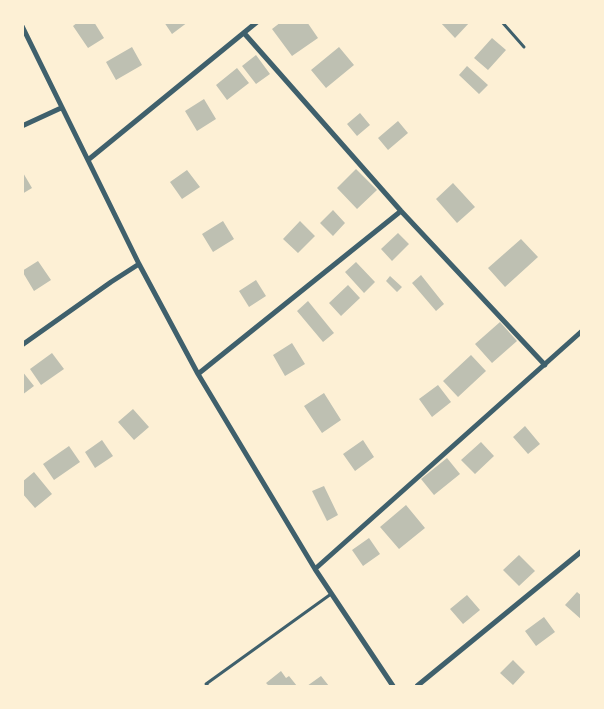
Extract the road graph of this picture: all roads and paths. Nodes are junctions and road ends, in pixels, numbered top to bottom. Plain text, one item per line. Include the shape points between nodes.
1 (257, 22) edge
2 (502, 22) edge
3 (22, 26) edge
4 (244, 34) junction
5 (524, 47) dead end
6 (61, 108) junction
7 (22, 126) edge
8 (88, 160) junction
9 (401, 210) junction
10 (140, 264) junction
11 (582, 332) edge
12 (22, 346) edge
13 (545, 365) junction
14 (198, 374) junction
15 (582, 551) edge
16 (315, 569) junction
17 (331, 594) junction
18 (208, 686) edge
19 (392, 686) edge
20 (417, 686) edge

1 - 4 street
2 - 5 lane
3 - 6 street
4 - 8 street
4 - 9 street
6 - 7 street
6 - 8 street
8 - 10 street
9 - 13 street
9 - 14 street
10 - 12 street
10 - 14 street
11 - 13 street
13 - 16 street
14 - 16 street
15 - 20 street
16 - 17 street
17 - 18 lane via 206,684
17 - 19 street

